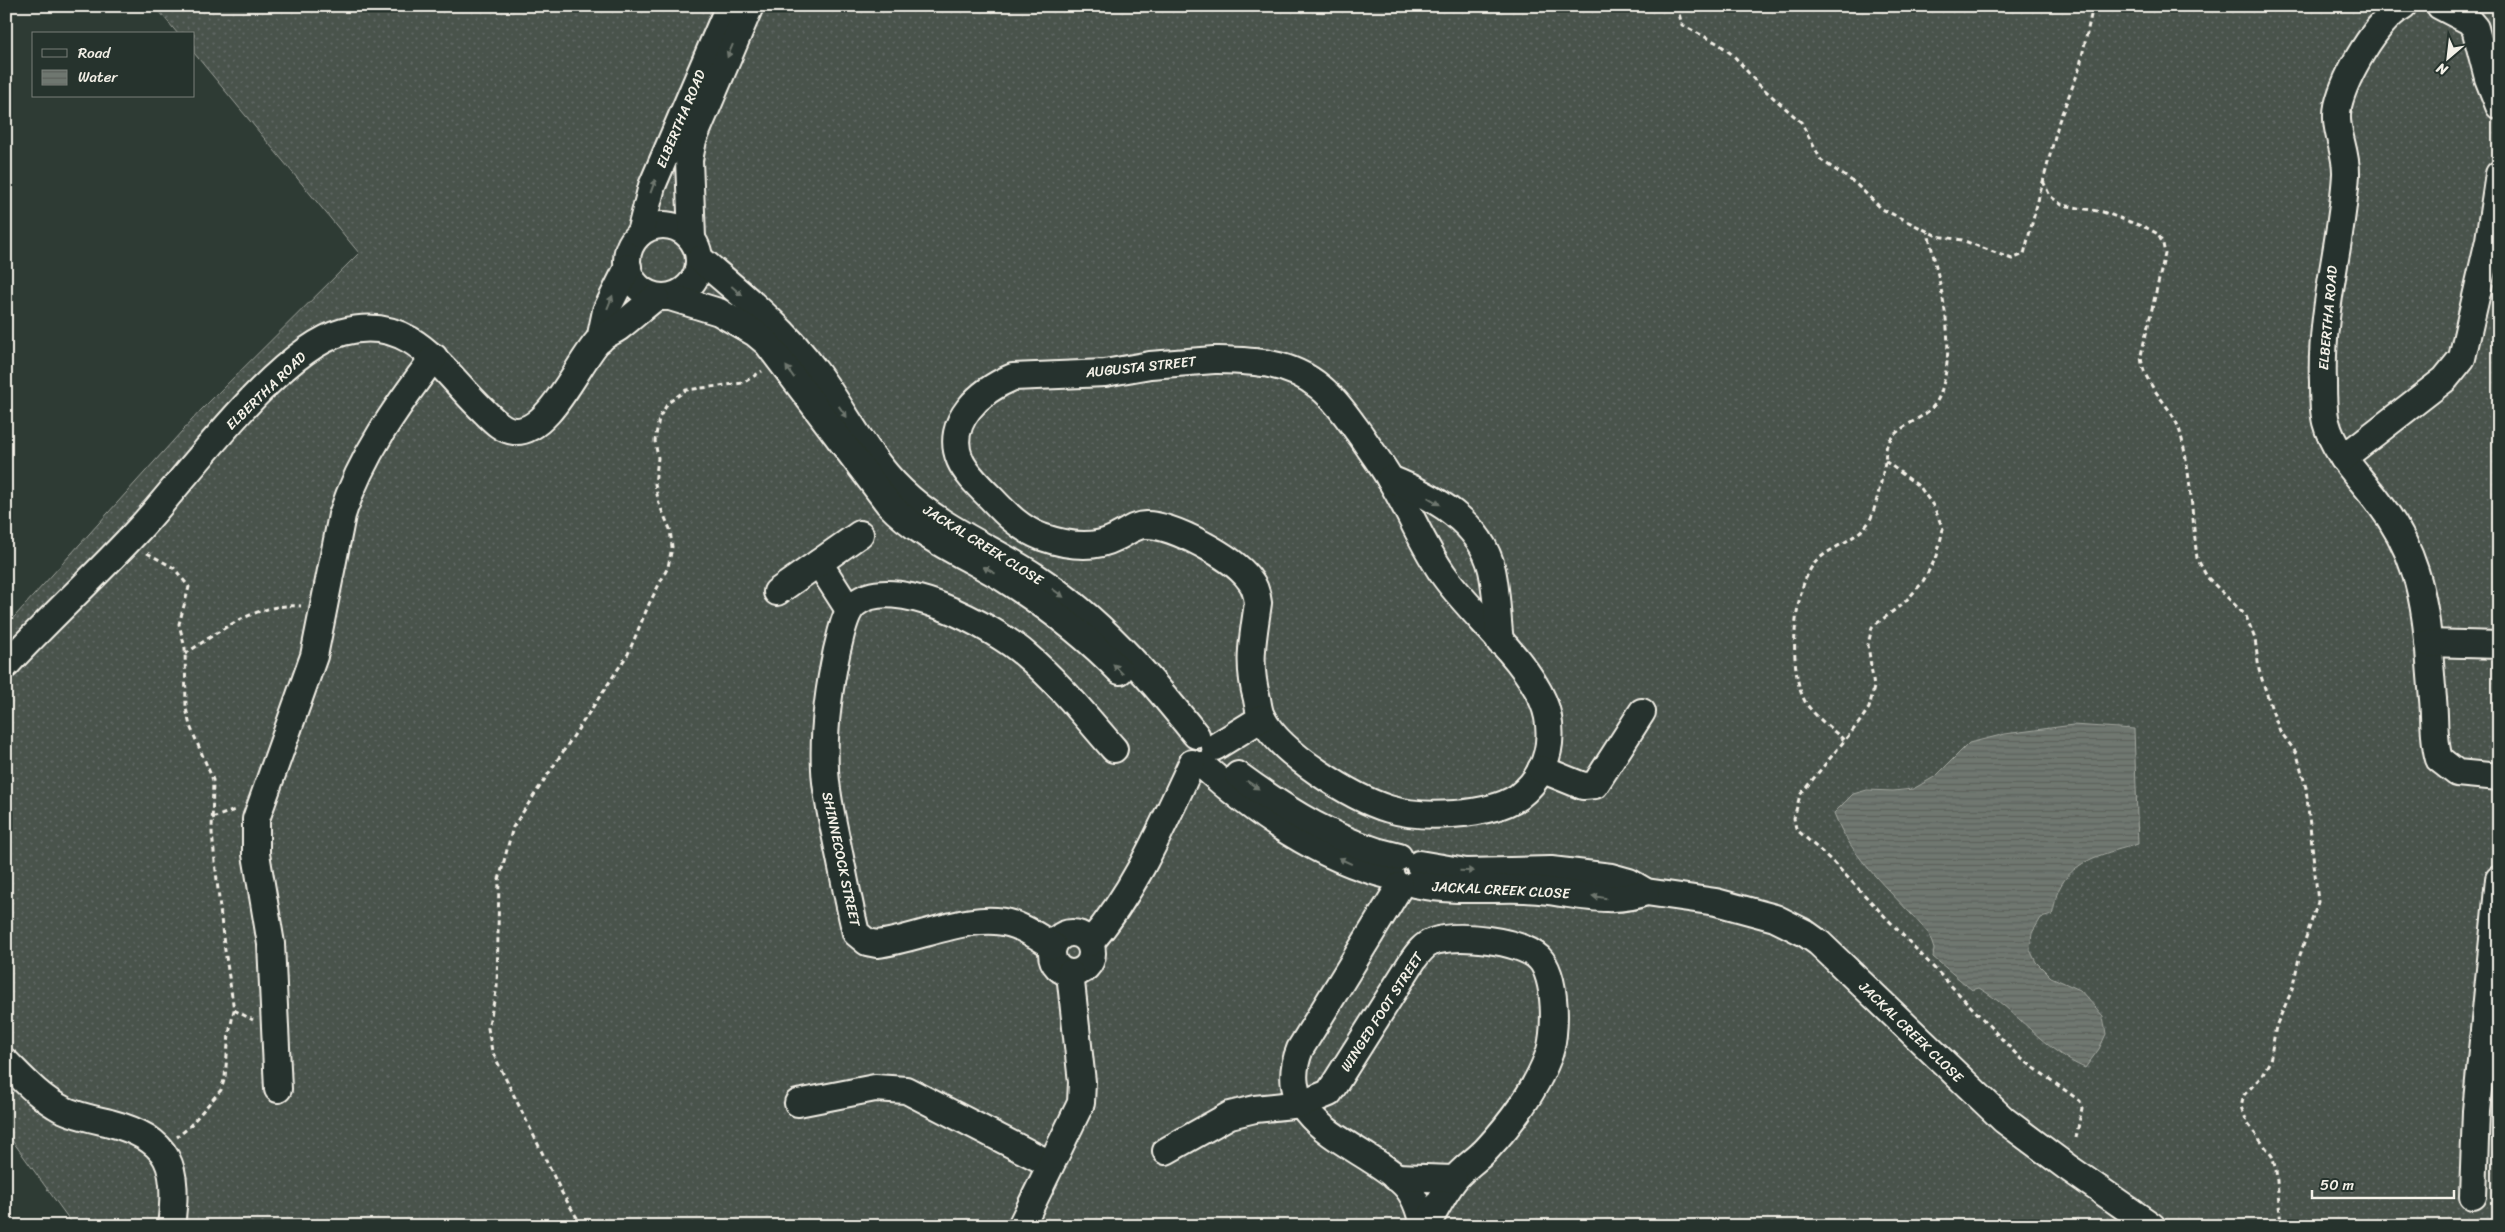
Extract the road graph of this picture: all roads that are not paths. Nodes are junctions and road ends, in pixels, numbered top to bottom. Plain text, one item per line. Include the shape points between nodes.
1 (750, 6) edge
2 (2403, 6) edge
3 (2440, 6) edge
4 (720, 10) edge
5 (2499, 106) edge
6 (2499, 174) edge
7 (640, 233) junction
8 (696, 249) junction
9 (628, 267) junction
10 (663, 297) junction
11 (600, 340) junction
12 (434, 357) junction
13 (2343, 458) junction
14 (1390, 479) junction
15 (860, 534) dead end
16 (819, 562) junction
17 (777, 592) dead end
18 (849, 610) junction
19 (1500, 642) junction
20 (2428, 644) junction
21 (2499, 645) edge
22 (6, 665) edge
23 (1642, 712) dead end
24 (1262, 718) junction
25 (1114, 749) dead end
26 (1201, 752) junction
27 (1541, 769) junction
28 (2499, 777) edge
29 (1405, 873) junction
30 (2499, 879) edge
31 (1090, 943) junction
32 (1053, 946) junction
33 (1070, 972) junction
34 (6, 1062) edge
35 (278, 1089) dead end
36 (798, 1103) dead end
37 (1302, 1104) junction
38 (1166, 1151) dead end
39 (1050, 1164) junction
40 (1396, 1177) junction
41 (1454, 1179) junction
42 (2474, 1196) dead end
43 (171, 1226) edge
44 (1021, 1226) edge
45 (1425, 1226) edge
46 (2152, 1226) edge

1 -> 8 street, ELBERTHA ROAD via 693,140 689,160
2 - 13 street, ELBERTHA ROAD via 2393,11 2373,36 2346,83 2337,110 2346,170 2326,302 2322,364 2326,421
3 - 5 street via 2469,21 2478,34
7 -> 4 street, ELBERTHA ROAD via 652,186
6 - 13 street via 2489,240 2462,358 2445,379
7 - 8 street via 650,227 673,226
7 - 9 street via 630,249
8 - 10 street via 697,274 689,287
8 -> 26 street, JACKAL CREEK CLOSE via 798,349 900,490 933,516 1035,576 1104,629 1147,674
9 - 10 street via 637,286
11 -> 9 street, ELBERTHA ROAD via 609,304
10 - 11 street, ELBERTHA ROAD
26 -> 10 street, JACKAL CREEK CLOSE via 1101,652 1066,623 1013,585 901,517 882,496 778,354 755,333 719,312
11 - 12 street, ELBERTHA ROAD via 540,421 523,431 497,424
12 - 22 street, ELBERTHA ROAD via 409,338 378,330 344,332 312,346 257,396 130,539
12 - 35 street via 382,430 348,495 314,656 260,805 254,836 271,944
13 - 20 street, ELBERTHA ROAD via 2377,500 2402,540 2415,570
14 - 19 street, AUGUSTA STREET via 1443,574
14 -> 19 street, AUGUSTA STREET via 1437,502 1472,529 1492,569
14 - 24 street, AUGUSTA STREET via 1334,399 1318,385 1280,365 1254,361 1177,362 1105,374 1013,377 1000,382 965,412 956,436 956,447 966,470 1004,513 1022,527 1057,542 1093,545 1114,539 1137,526 1155,526 1176,532 1239,568 1257,596 1250,657
15 - 16 street
16 - 17 street
16 - 18 street
18 - 25 street via 872,595 901,594 979,624 1025,654 1058,685
18 - 32 street, SHINNECOCK STREET via 835,659 824,754 827,794 856,933 866,942 877,944 966,924 1003,922 1014,924
19 - 27 street, AUGUSTA STREET via 1529,677 1546,710 1549,742
20 - 21 street
20 - 28 street, ELBERTHA ROAD via 2437,752 2441,762 2451,770 2470,776
23 - 27 street via 1595,785 1583,786
24 - 26 street
24 - 27 street, AUGUSTA STREET via 1296,755 1327,778 1369,802 1409,814 1453,813 1499,805 1530,786
26 - 29 street, JACKAL CREEK CLOSE via 1323,830 1369,850
26 - 31 street via 1134,881
29 - 37 street, WINGED FOOT STREET via 1300,1049 1295,1061 1294,1079
29 - 46 street, JACKAL CREEK CLOSE via 1537,870 1602,876 1629,882 1646,892 1716,902 1775,918 1792,926 1819,943 2004,1120
30 - 42 street via 2477,1101
31 - 32 street via 1084,936 1066,933
31 - 33 street via 1092,955 1087,966
32 - 33 street via 1054,963
33 - 39 street via 1082,1098 1080,1109
34 - 43 street via 37,1091 62,1108 144,1136 160,1149 169,1162 175,1191
36 - 39 street via 875,1088 906,1090
37 - 38 street, WINGED FOOT STREET via 1230,1115
37 - 40 street, WINGED FOOT STREET via 1336,1138
37 - 41 street, WINGED FOOT STREET via 1322,1097 1334,1087 1405,972 1426,945 1443,939 1471,939 1527,950 1539,958 1549,982 1554,1026 1548,1057 1514,1116 1487,1149
39 - 44 street
40 - 41 street
40 - 45 street, WINGED FOOT STREET via 1410,1191
41 - 45 street, WINGED FOOT STREET

